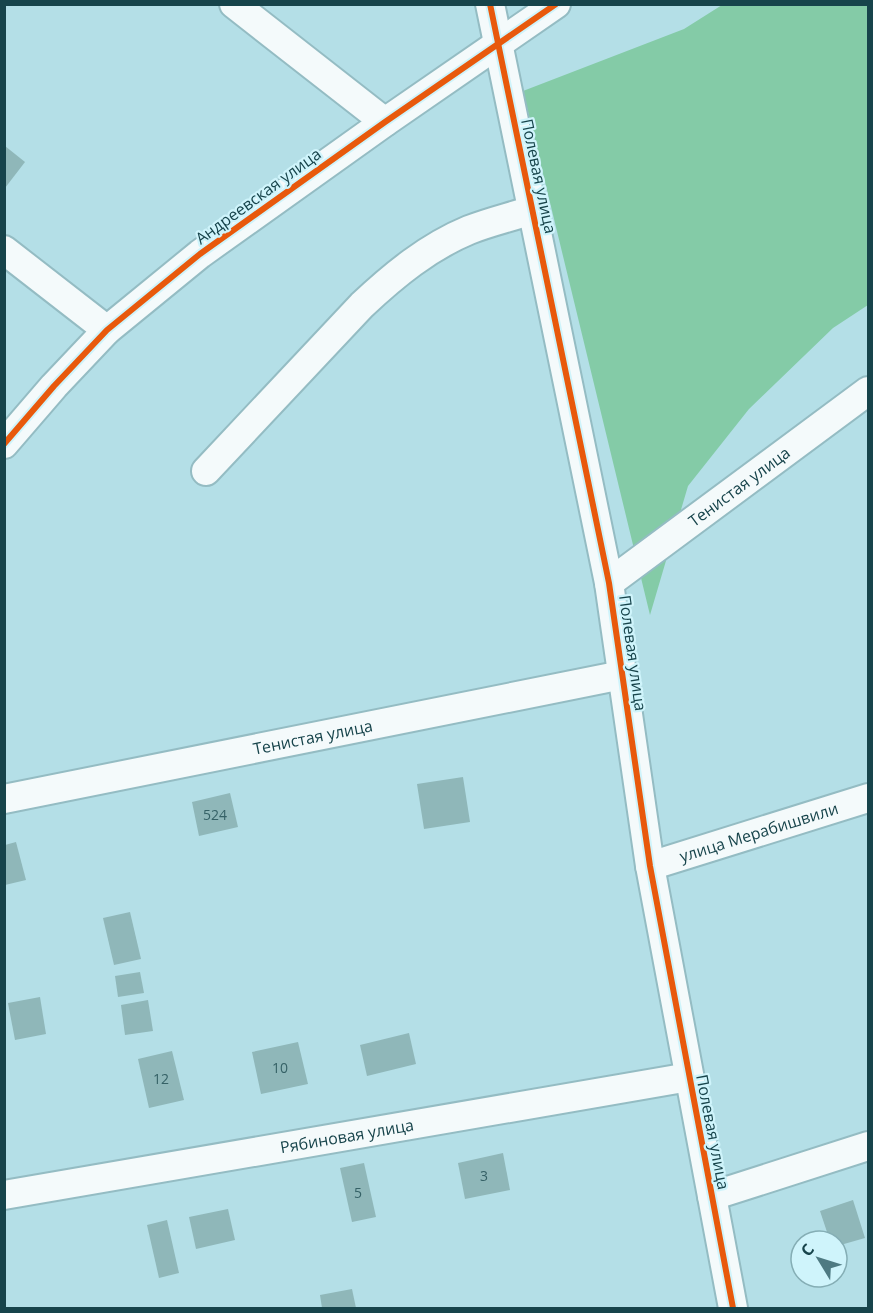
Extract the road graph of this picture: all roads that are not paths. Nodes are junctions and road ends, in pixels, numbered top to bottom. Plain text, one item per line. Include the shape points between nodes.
1 (234, 4) edge
2 (490, 4) edge
3 (556, 4) edge
4 (498, 45) junction
5 (385, 122) junction
6 (532, 210) junction
7 (4, 250) edge
8 (107, 330) junction
9 (868, 391) edge
10 (4, 444) edge
11 (206, 471) dead end
12 (609, 583) junction
13 (622, 675) junction
14 (868, 798) edge
15 (4, 799) edge
16 (650, 866) junction
17 (689, 1077) junction
18 (868, 1146) edge
19 (4, 1195) edge
20 (712, 1196) junction
21 (733, 1308) edge

1 - 5 street
2 - 4 street, Полевая улица
3 - 4 street, Андреевская улица
4 - 5 street, Андреевская улица
4 - 6 street, Полевая улица
5 - 8 street, Андреевская улица via 200,254
6 - 11 street via 469,230 423,254 387,282
6 - 12 street, Полевая улица
7 - 8 street
8 - 10 street, Андреевская улица
9 - 12 street, Тенистая улица
12 - 13 street, Полевая улица
13 - 15 street, Тенистая улица
13 - 16 street, Полевая улица
14 - 16 street, улица Мерабишвили
16 - 17 street, Полевая улица
17 - 19 street, Рябиновая улица
17 - 20 street, Полевая улица
18 - 20 street
20 - 21 street, Полевая улица

